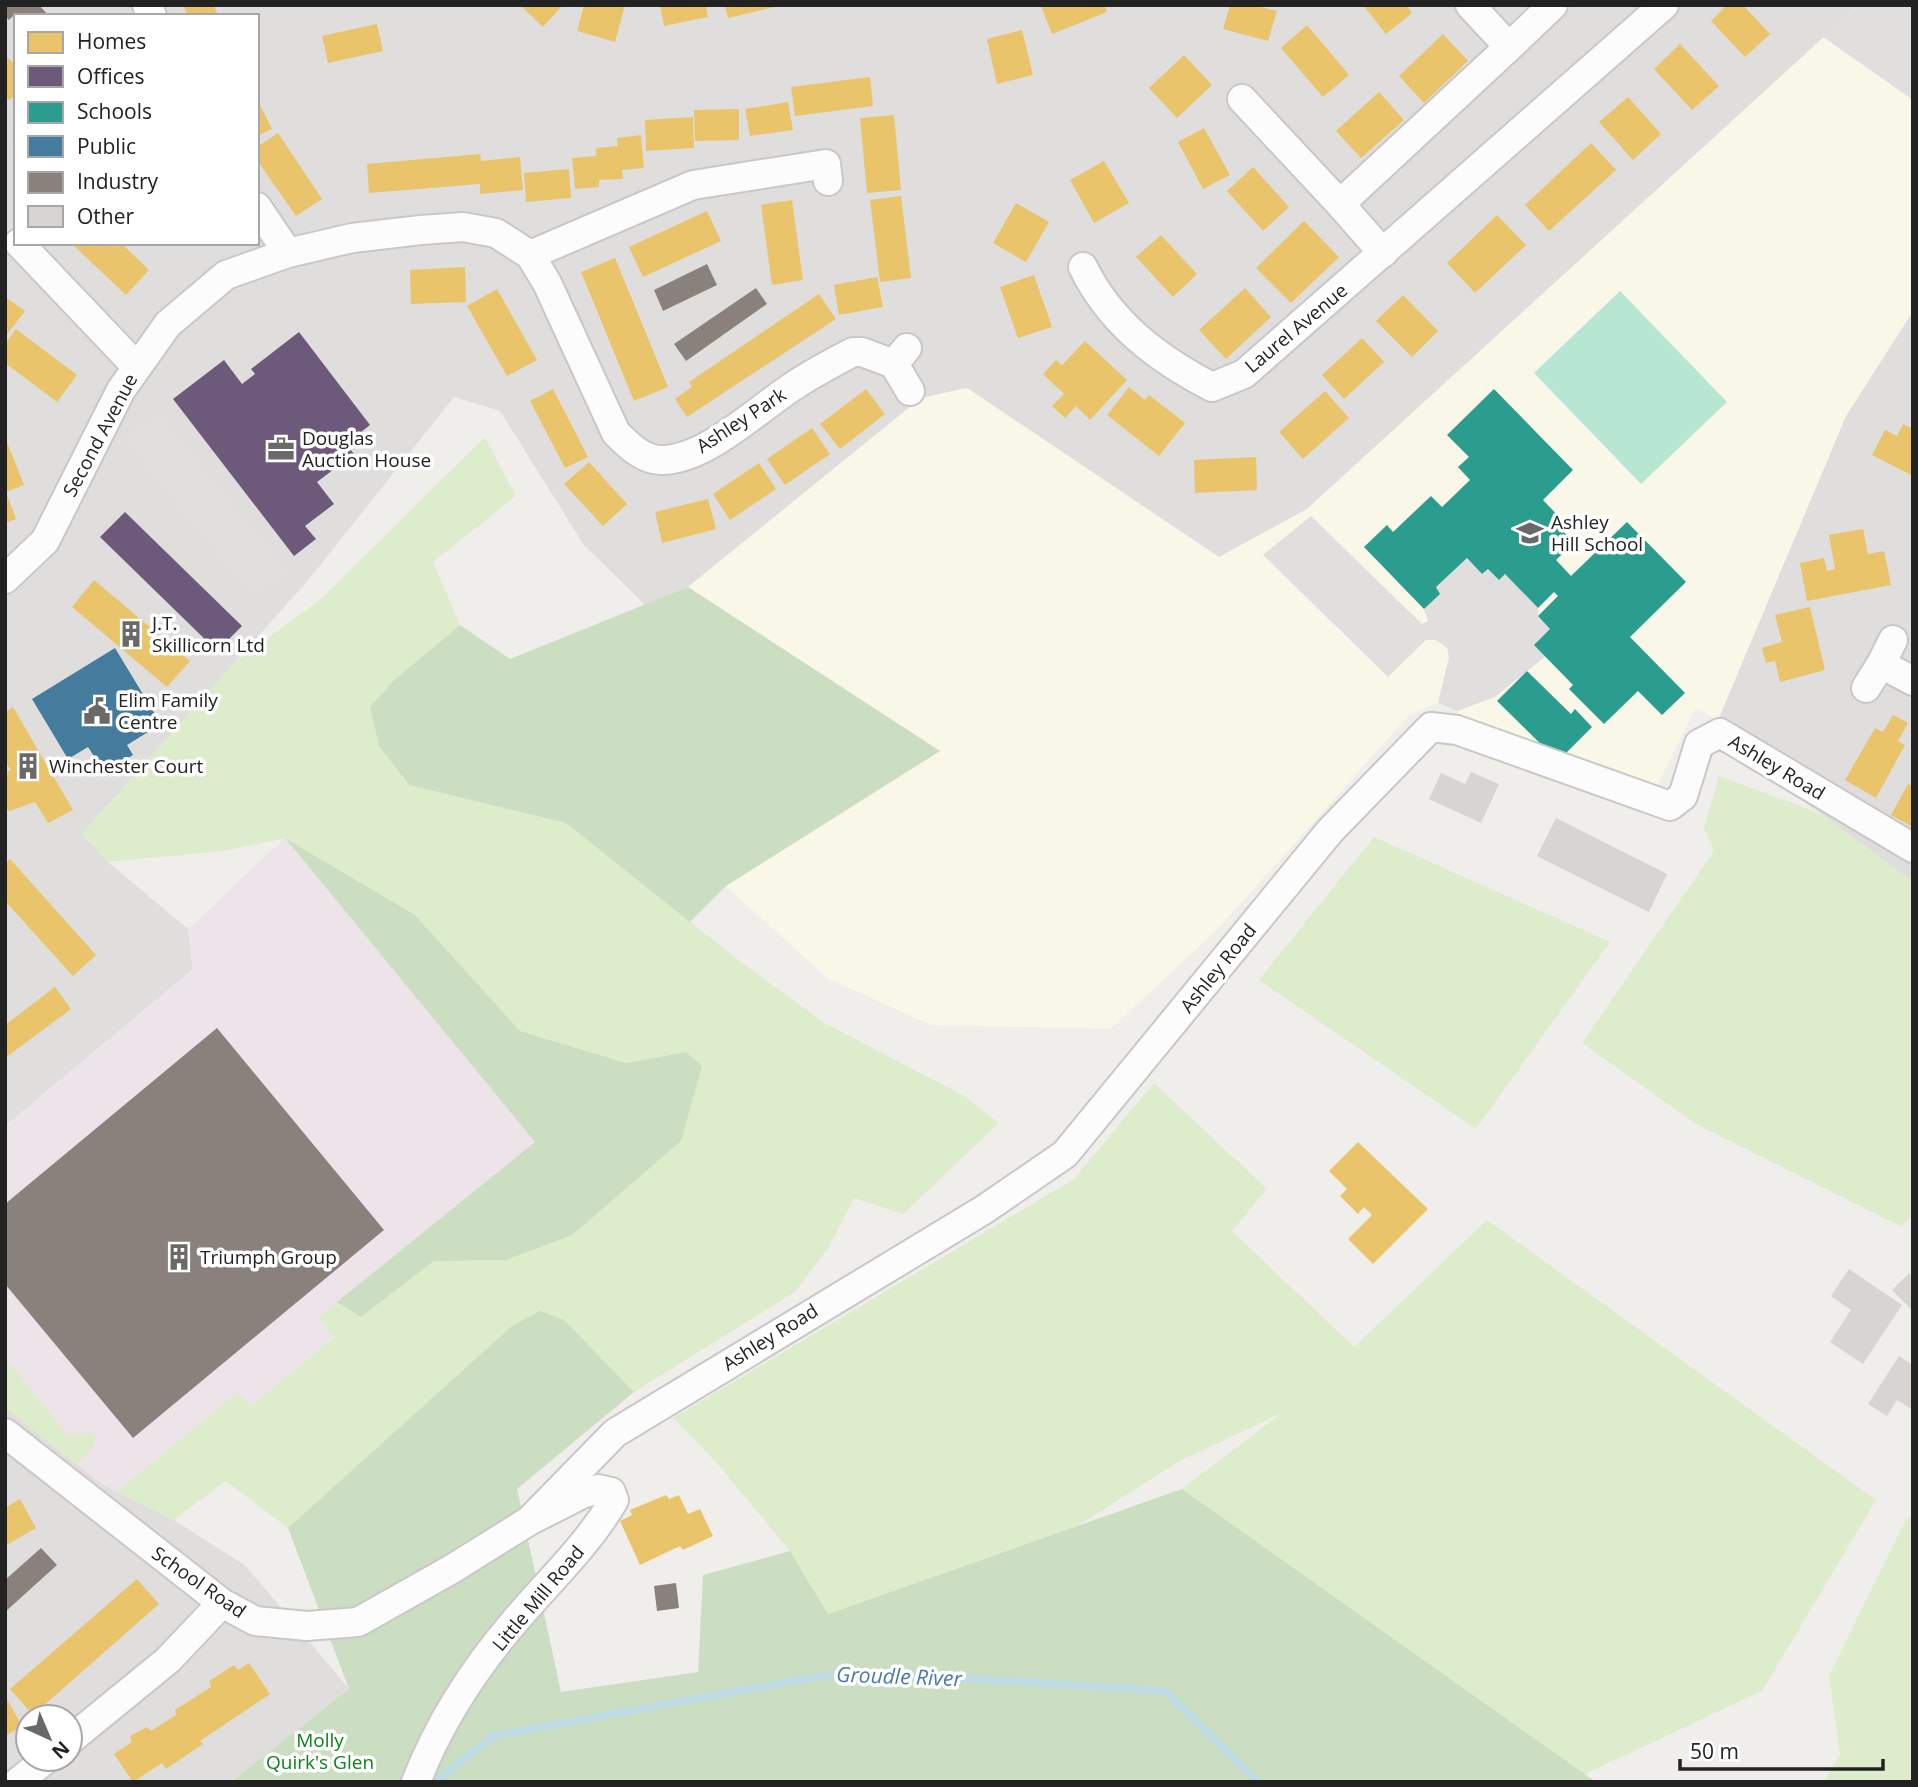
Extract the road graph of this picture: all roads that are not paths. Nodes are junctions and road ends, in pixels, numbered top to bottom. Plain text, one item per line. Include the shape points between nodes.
1 (1470, 5) edge
2 (1553, 5) edge
3 (1664, 5) edge
4 (1509, 47) junction
5 (1242, 99) dead end
6 (828, 181) dead end
7 (1340, 204) junction
8 (259, 209) edge
9 (20, 245) edge
10 (301, 250) junction
11 (1383, 253) junction
12 (530, 255) junction
13 (1083, 267) dead end
14 (136, 366) junction
15 (910, 391) dead end
16 (5, 579) edge
17 (1913, 681) edge
18 (1866, 688) dead end
19 (1913, 848) edge
20 (5, 1433) edge
21 (529, 1521) junction
22 (222, 1603) junction
23 (84, 1729) edge
24 (416, 1782) edge

1 - 4 street
2 - 4 street
3 - 11 street, Laurel Avenue
4 - 7 street
5 - 7 street
6 - 12 street via 826,164 693,185
7 - 11 street
8 - 10 street
9 - 14 street
10 - 12 street, Ashley Park via 352,238 463,227 496,233
10 - 14 street, Second Avenue via 226,275 168,324
11 - 13 street, Laurel Avenue via 1244,374 1212,387 1178,369 1122,326 1096,294
12 - 15 street, Ashley Park via 582,353 616,433 648,458 686,455 710,444 793,386 853,352 901,356
14 - 16 street, Second Avenue via 45,541
17 - 18 street via 1887,652
19 - 21 street, Ashley Road via 1720,733 1699,744 1683,796 1670,806 1457,730 1431,727 1330,831 1065,1154 985,1209 615,1433
20 - 22 street, School Road
21 - 22 street, School Road via 358,1622 307,1626 255,1621
21 - 24 street, Little Mill Road via 598,1489 611,1492 614,1500 599,1526 512,1624 450,1707
22 - 23 street via 168,1660

